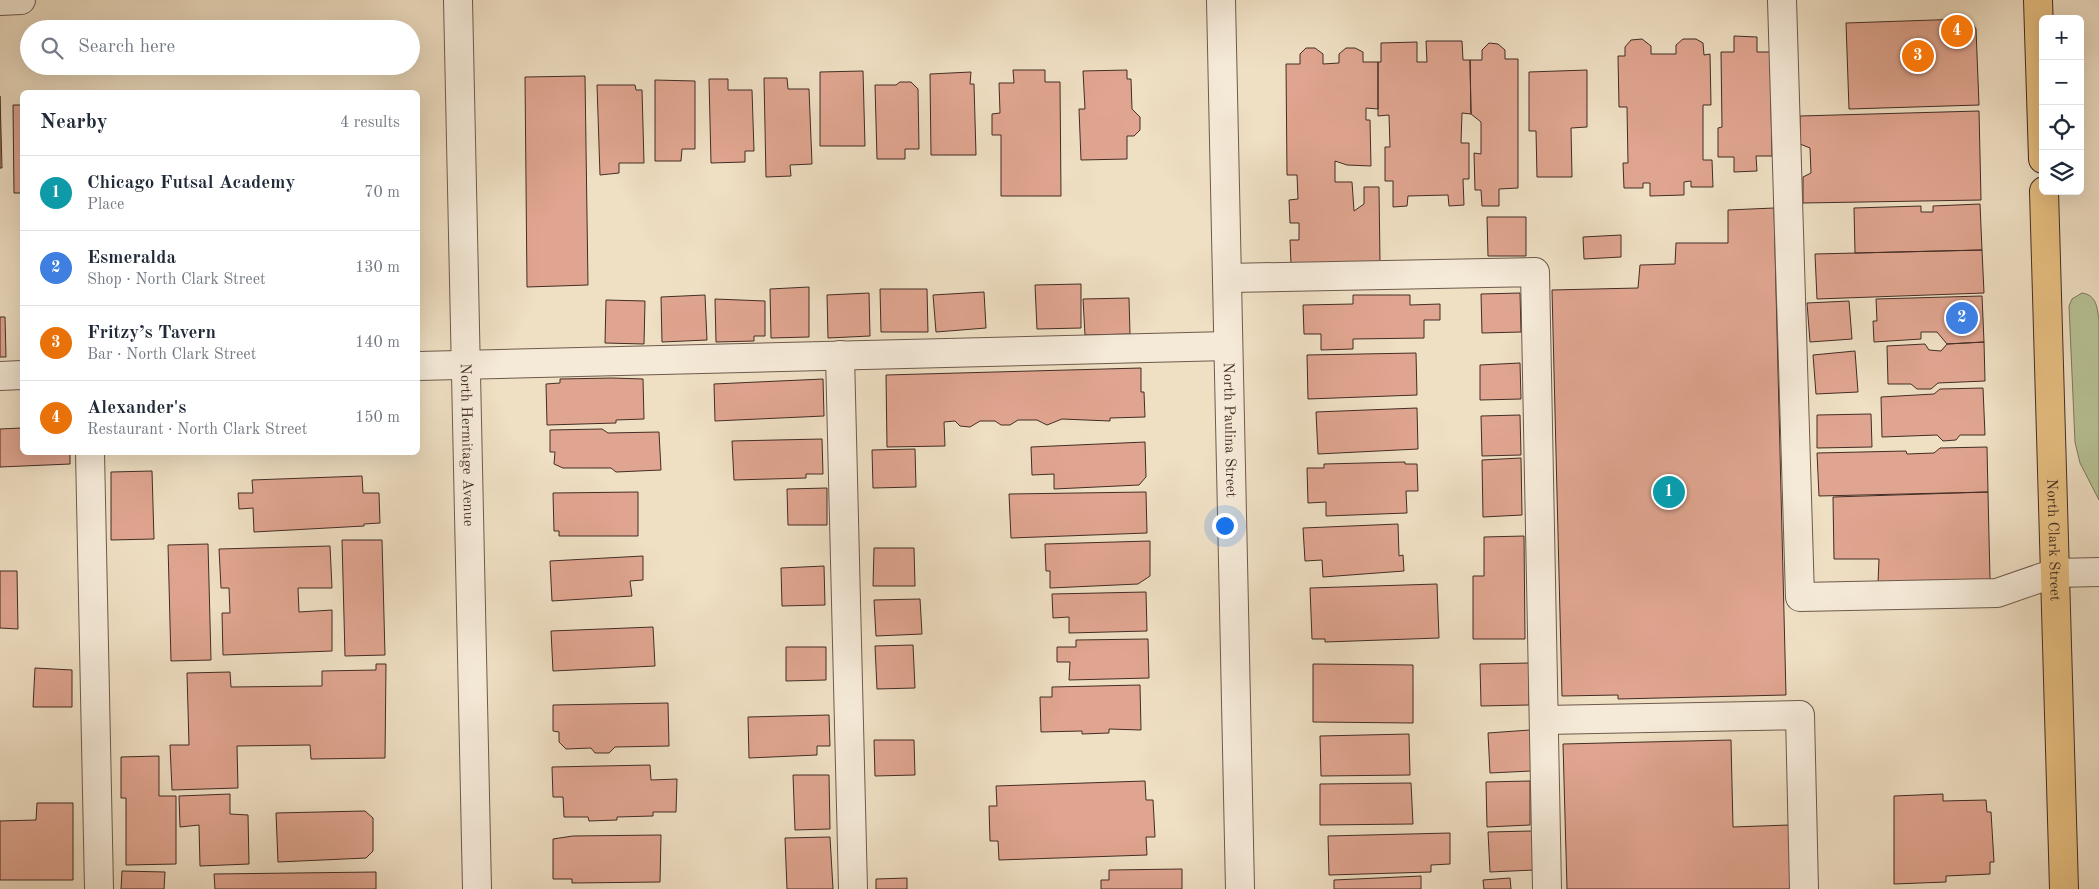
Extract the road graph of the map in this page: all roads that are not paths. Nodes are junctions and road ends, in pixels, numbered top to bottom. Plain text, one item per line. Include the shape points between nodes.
1 (21, 0) edge
2 (458, 0) edge
3 (1221, 0) edge
4 (1782, 0) edge
5 (2038, 0) edge
6 (0, 1) edge
7 (2043, 150) edge
8 (2044, 195) edge
9 (1227, 278) junction
10 (1228, 346) junction
11 (840, 355) junction
12 (466, 365) junction
13 (420, 366) edge
14 (20, 375) edge
15 (0, 376) edge
16 (90, 455) edge
17 (2099, 572) edge
18 (2054, 573) junction
19 (1544, 720) junction
20 (99, 889) edge
21 (478, 889) edge
22 (853, 889) edge
23 (1240, 889) edge
24 (1547, 889) edge
25 (1804, 889) edge
26 (2064, 889) edge

1 - 6 street
2 - 12 street, North Hermitage Avenue
3 - 9 street, North Paulina Street
4 - 18 street via 1800,597 1997,593
5 - 7 main road
8 - 18 main road, North Clark Street
9 - 10 street, North Paulina Street
9 - 19 street via 1535,272
10 - 11 street
10 - 23 street, North Paulina Street
11 - 12 street
11 - 22 street
12 - 13 street
12 - 21 street, North Hermitage Avenue
14 - 15 street
16 - 20 street
17 - 18 street
18 - 26 main road, North Clark Street
19 - 24 street
19 - 25 street via 1800,715

